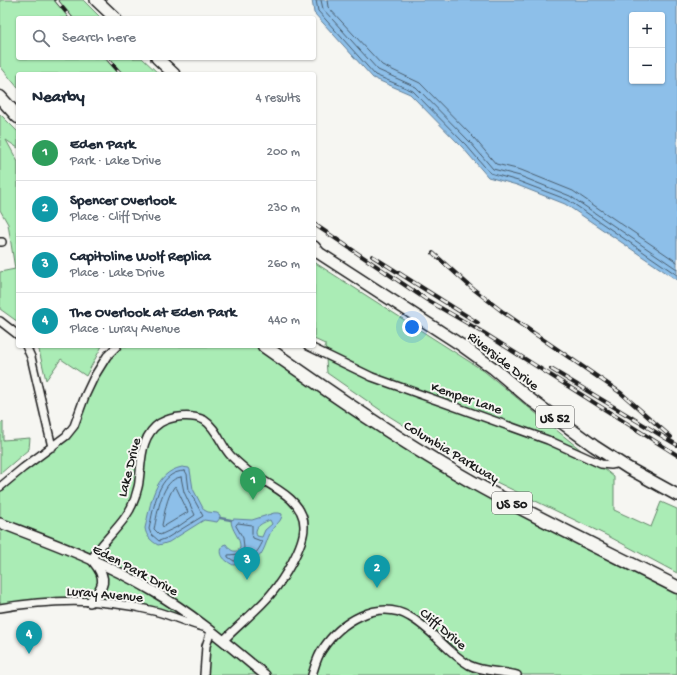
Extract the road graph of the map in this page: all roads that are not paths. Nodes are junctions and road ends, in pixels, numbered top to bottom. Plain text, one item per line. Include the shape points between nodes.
1 (96, 0) edge
2 (113, 16) edge
3 (159, 60) edge
4 (172, 72) edge
5 (0, 97) edge
6 (16, 115) edge
7 (316, 249) edge
8 (0, 321) edge
9 (16, 333) edge
10 (27, 348) edge
11 (115, 348) edge
12 (267, 348) edge
13 (312, 348) edge
14 (52, 447) junction
15 (620, 463) junction
16 (0, 487) edge
17 (677, 495) edge
18 (0, 523) edge
19 (91, 560) junction
20 (677, 587) edge
21 (90, 602) junction
22 (0, 608) edge
23 (208, 629) junction
24 (223, 641) junction
25 (204, 675) edge
26 (266, 675) edge
27 (312, 675) edge
28 (517, 675) edge

1 - 2 main road
3 - 4 main road
5 - 6 highway
7 - 15 main road, Riverside Drive / US 52 via 461,345 531,400
8 - 9 street
10 - 14 street
11 - 14 street via 94,377 74,426
12 - 20 highway, Columbia Parkway / US 50 via 372,420 482,487
13 - 15 street, Kemper Lane via 372,376 548,440 601,464
14 - 16 street
15 - 17 main road, Riverside Drive / US 52
18 - 19 street, Eden Park Drive
19 - 21 street via 103,577 101,589
19 - 23 street, Eden Park Drive via 153,590
19 - 24 street, Lake Drive via 128,513 139,483 144,444 152,430 173,418 204,420 212,426 228,453 238,464 273,485 291,500 302,514 305,526 297,552 271,594
21 - 22 street, Luray Avenue via 49,602
21 - 23 street, Luray Avenue via 153,611
23 - 24 street, Eden Park Drive
23 - 25 street
24 - 26 street, Eden Park Drive
27 - 28 street, Cliff Drive via 322,649 344,626 366,613 390,610 412,617 471,666

